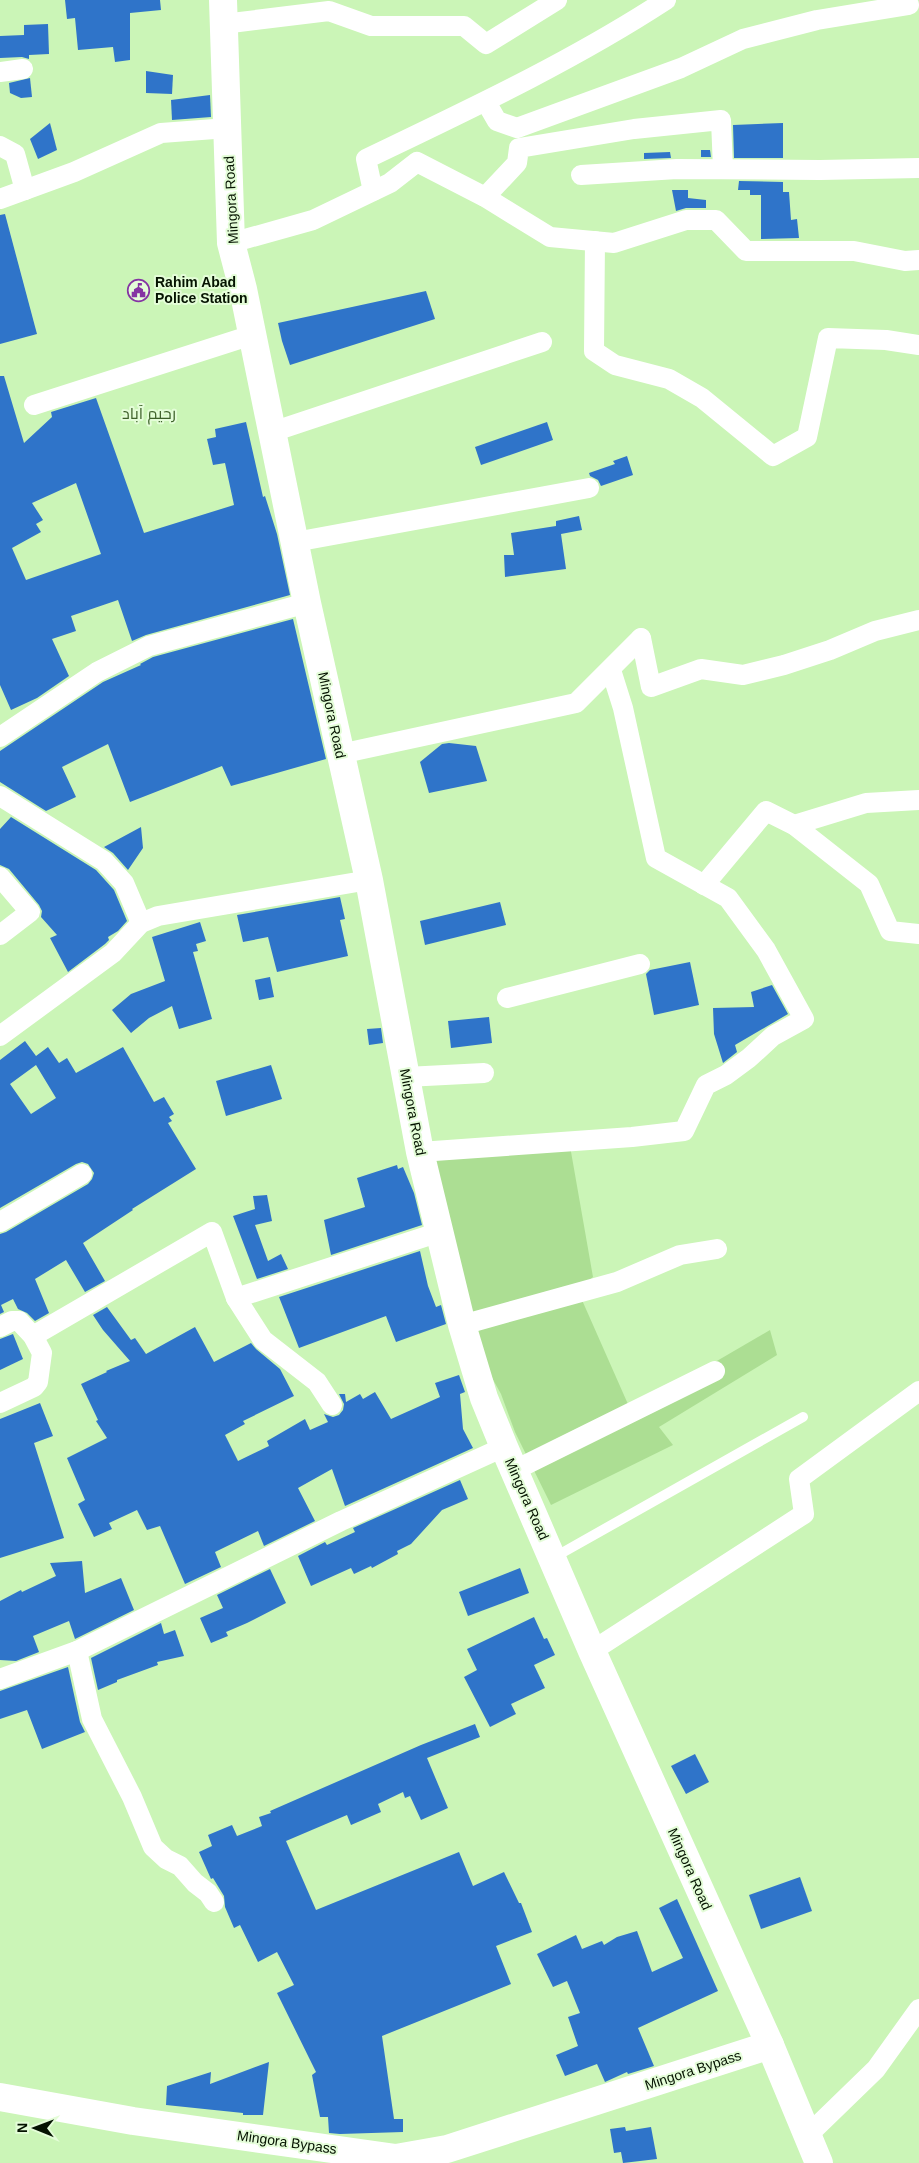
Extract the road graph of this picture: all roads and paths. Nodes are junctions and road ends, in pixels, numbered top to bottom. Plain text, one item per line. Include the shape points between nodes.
1 (557, 0) edge
2 (666, 0) edge
3 (910, 5) dead end
4 (223, 12) edge
5 (22, 69) dead end
6 (0, 72) edge
7 (486, 102) junction
8 (228, 128) junction
9 (0, 146) edge
10 (919, 168) edge
11 (723, 169) junction
12 (581, 174) dead end
13 (25, 190) junction
14 (373, 192) junction
15 (485, 197) junction
16 (0, 200) edge
17 (595, 241) junction
18 (231, 244) junction
19 (919, 260) edge
20 (252, 336) junction
21 (542, 342) dead end
22 (919, 345) edge
23 (34, 404) dead end
24 (272, 432) junction
25 (588, 488) dead end
26 (295, 542) junction
27 (307, 603) junction
28 (919, 620) edge
29 (611, 670) junction
30 (0, 737) edge
31 (340, 754) junction
32 (0, 796) edge
33 (919, 800) edge
34 (794, 825) junction
35 (0, 877) edge
36 (369, 880) junction
37 (704, 885) junction
38 (141, 923) junction
39 (919, 934) edge
40 (0, 935) edge
41 (640, 964) dead end
42 (507, 998) dead end
43 (0, 1036) edge
44 (484, 1073) dead end
45 (406, 1077) junction
46 (420, 1152) junction
47 (82, 1174) dead end
48 (0, 1222) edge
49 (440, 1232) junction
50 (717, 1249) dead end
51 (236, 1298) junction
52 (462, 1325) junction
53 (0, 1327) edge
54 (33, 1336) junction
55 (715, 1371) dead end
56 (919, 1391) edge
57 (0, 1403) edge
58 (332, 1405) dead end
59 (802, 1417) dead end
60 (509, 1459) junction
61 (552, 1558) junction
62 (77, 1651) junction
63 (592, 1651) junction
64 (0, 1679) edge
65 (214, 1902) dead end
66 (919, 2009) edge
67 (770, 2045) junction
68 (0, 2097) edge
69 (808, 2135) junction
70 (819, 2163) edge

1 - 4 street via 486,44 464,26 371,26 329,11
2 - 7 street
3 - 7 street via 817,20 743,39 681,68 517,128 497,120
4 - 8 main road, Mingora Road
5 - 6 street
7 - 14 street via 366,159
8 - 13 street via 161,132 74,172
8 - 18 main road, Mingora Road
9 - 13 street via 15,154
10 - 11 street
11 - 12 street via 677,168
11 - 15 street via 721,120 634,129 519,148 517,164
13 - 16 street
14 - 15 street via 417,162
14 - 18 street via 314,220
15 - 17 street via 550,237
17 - 19 street via 614,243 686,220 716,220 746,252 854,251 905,261
17 - 22 street via 594,351 615,365 669,379 694,393 773,456 807,437 828,338
18 - 20 main road, Mingora Road
20 - 23 street
20 - 24 main road, Mingora Road
21 - 24 street
24 - 26 main road, Mingora Road
25 - 26 street
26 - 27 main road, Mingora Road
27 - 30 street via 149,646 97,672
27 - 31 main road, Mingora Road
28 - 29 street via 874,631 830,650 776,667 743,675 701,669 651,688 641,638
29 - 31 street via 576,703
29 - 37 street via 626,717 656,858
31 - 36 main road, Mingora Road
32 - 38 street via 104,861 124,883
33 - 34 street via 866,804
34 - 37 street via 766,811
34 - 39 street via 869,884 890,932
35 - 40 street via 30,912
36 - 38 street via 158,916
36 - 45 main road, Mingora Road
37 - 46 street via 728,898 766,950 804,1019 773,1036 726,1076 706,1085 684,1131 632,1138
38 - 43 street via 113,953
41 - 42 street
44 - 45 street
45 - 46 main road, Mingora Road
46 - 49 main road, Mingora Road
47 - 48 street
49 - 51 street
49 - 52 main road, Mingora Road
50 - 52 street via 680,1256 617,1282
51 - 54 street via 212,1232
51 - 58 street via 263,1340 317,1382
52 - 60 main road, Mingora Road via 484,1398
53 - 54 street via 12,1321 19,1322
54 - 57 street via 42,1353 38,1382
55 - 60 street
56 - 63 street via 799,1478 804,1514
59 - 61 lane
60 - 61 main road, Mingora Road
60 - 62 street via 342,1521
61 - 63 main road, Mingora Road
62 - 64 street
62 - 65 street via 92,1719 132,1797 153,1847 180,1866
63 - 67 main road, Mingora Road
66 - 69 street via 876,2069
67 - 68 main road, Mingora Bypass via 447,2149 396,2158 133,2121
67 - 69 main road, Mingora Road
69 - 70 main road, Mingora Road

